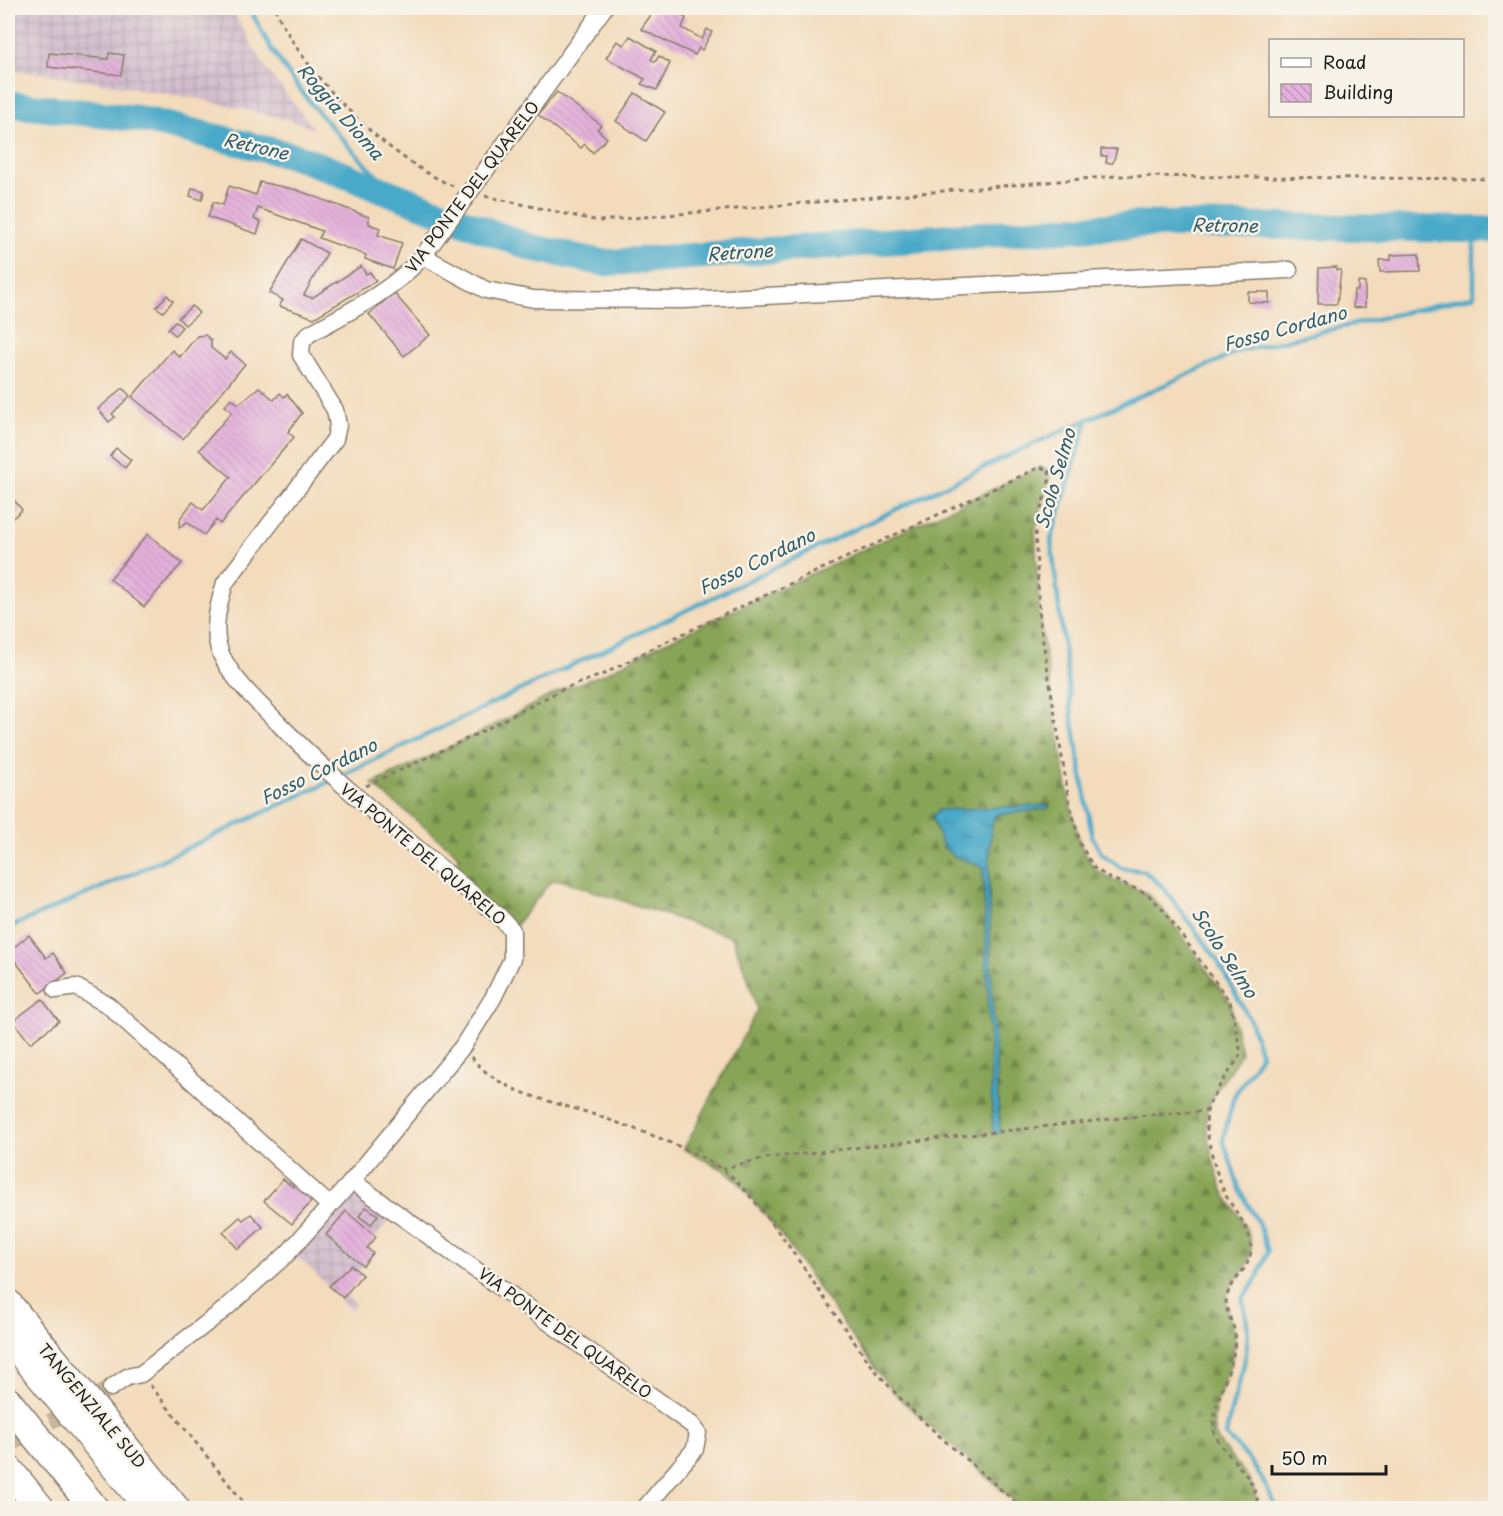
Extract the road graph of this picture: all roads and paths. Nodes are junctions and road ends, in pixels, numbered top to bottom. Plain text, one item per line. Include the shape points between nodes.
1 (275, 8) edge
2 (604, 8) edge
3 (1496, 179) edge
4 (469, 197) junction
5 (423, 256) junction
6 (1289, 270) dead end
7 (347, 789) junction
8 (56, 990) dead end
9 (463, 1046) junction
10 (1207, 1111) junction
11 (722, 1169) junction
12 (352, 1181) junction
13 (329, 1205) junction
14 (8, 1304) edge
15 (8, 1336) edge
16 (141, 1374) junction
17 (111, 1388) tunnel mouth
18 (8, 1402) edge
19 (8, 1469) edge
20 (40, 1509) edge
21 (94, 1509) edge
22 (149, 1509) edge
23 (175, 1509) edge
24 (248, 1509) edge
25 (645, 1509) edge
26 (1022, 1509) edge
27 (1260, 1509) edge

1 - 4 path via 312,68 347,110 393,150
2 - 4 street, VIA PONTE DEL QUARELO
3 - 4 path via 1116,176 598,221
4 - 5 street, VIA PONTE DEL QUARELO
5 - 6 street via 486,290 534,299 695,300
5 - 7 street, VIA PONTE DEL QUARELO via 386,291 309,334 302,342 302,355 335,410 335,439 231,574 216,610 216,632 224,661 320,766
7 - 9 street, VIA PONTE DEL QUARELO via 512,930 512,959
7 - 10 path via 473,736 563,689 604,674 667,641 1045,467 1050,478 1035,530 1040,623 1073,819 1080,844 1094,868 1154,899 1230,1002 1241,1053
8 - 13 street via 76,987 108,1005
9 - 11 path via 480,1068 506,1087 602,1117 684,1149
9 - 12 street, VIA PONTE DEL QUARELO
10 - 11 path via 765,1158
10 - 27 path via 1215,1170 1222,1191 1248,1231 1251,1247 1246,1268 1226,1300 1235,1333 1233,1357 1214,1417 1214,1435 1251,1481
11 - 26 path via 738,1182 777,1229 898,1397
12 - 13 street, VIA PONTE DEL QUARELO
12 - 25 street, VIA PONTE DEL QUARELO via 692,1425 698,1433 695,1449
13 - 16 street, VIA PONTE DEL QUARELO via 287,1254 225,1309
14 - 23 highway, TANGENZIALE SUD
15 - 22 highway, TANGENZIALE SUD
16 - 17 street, VIA PONTE DEL QUARELO via 127,1377
16 - 24 path
18 - 21 highway
19 - 20 highway

